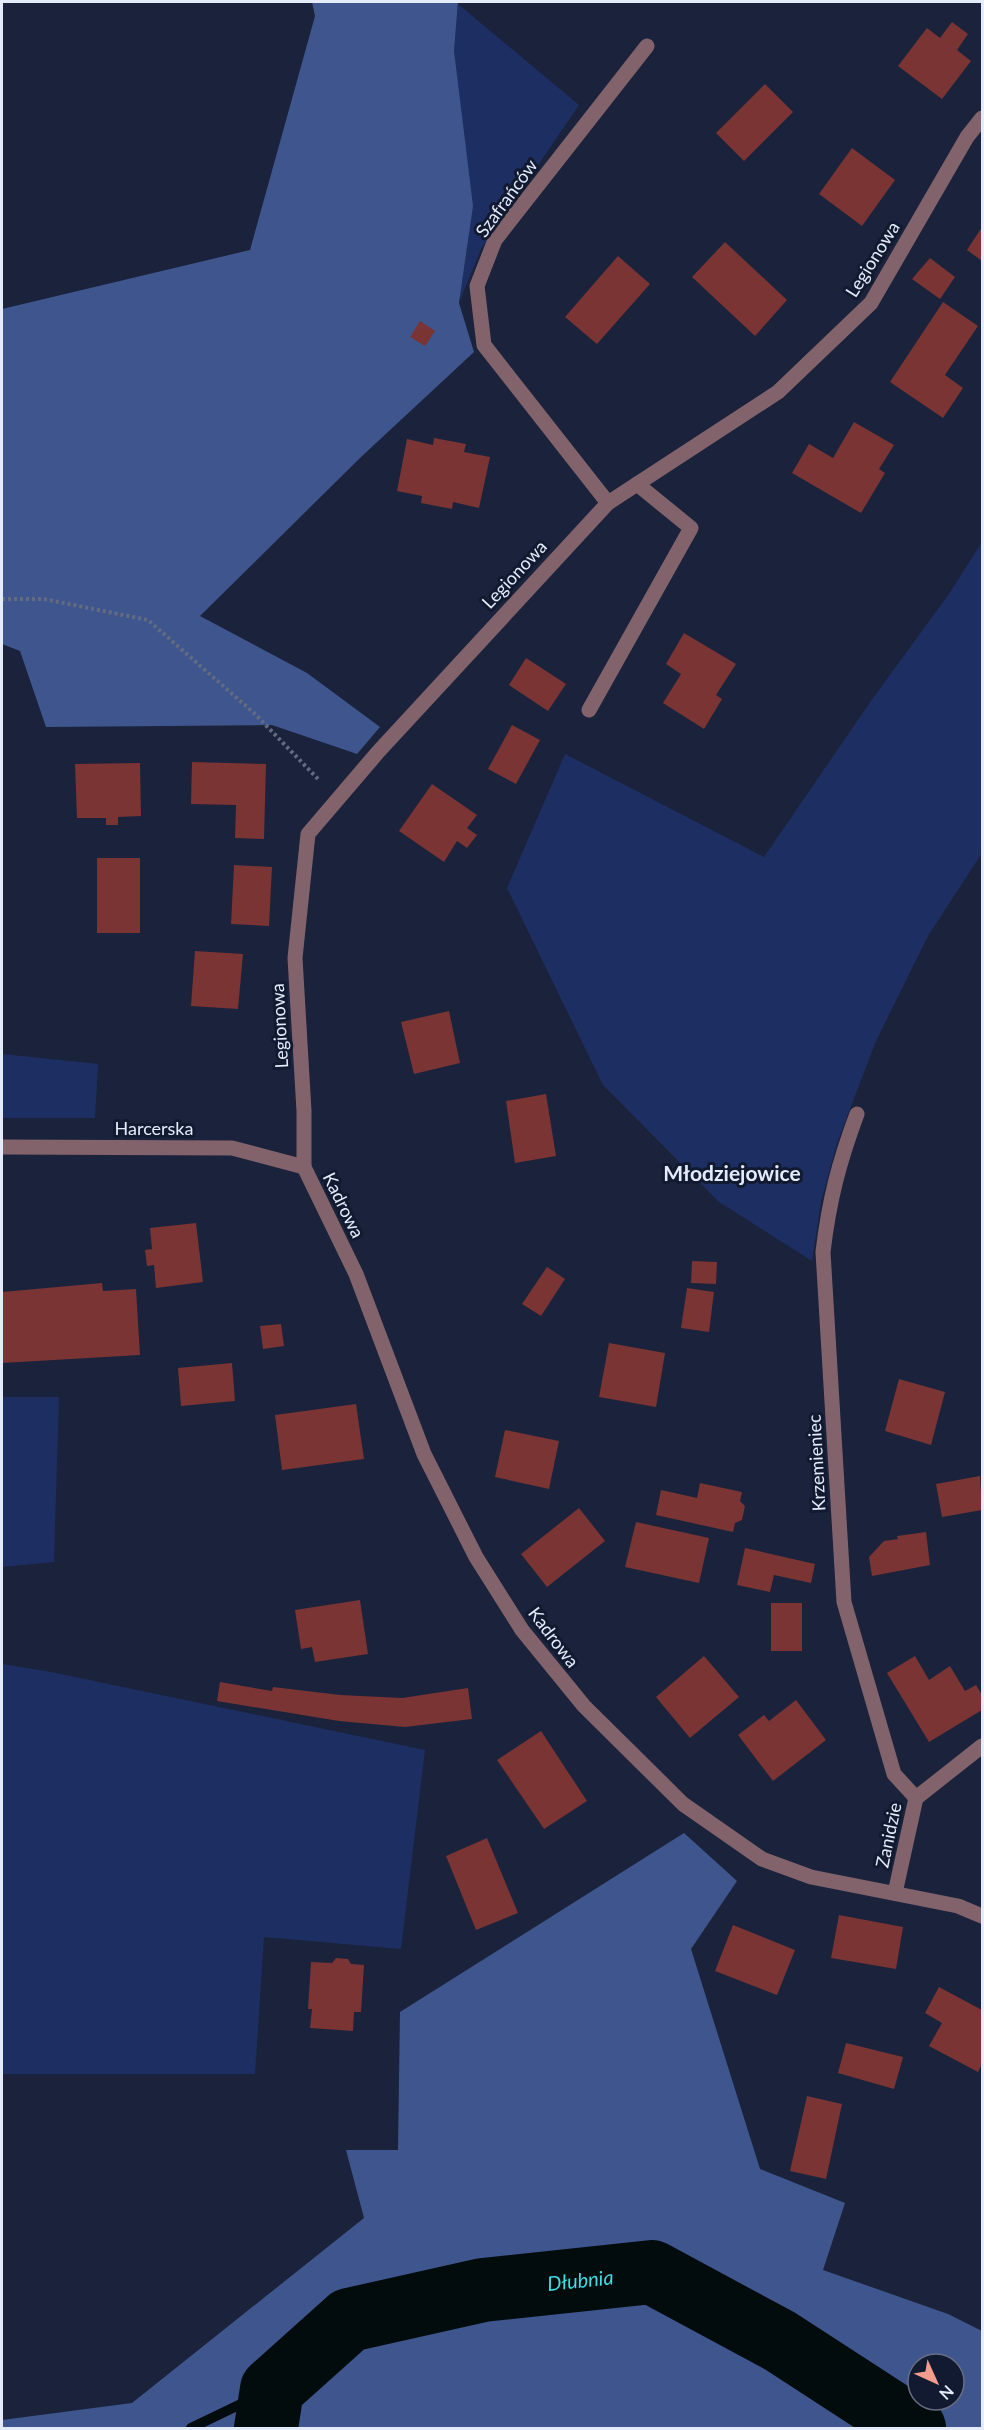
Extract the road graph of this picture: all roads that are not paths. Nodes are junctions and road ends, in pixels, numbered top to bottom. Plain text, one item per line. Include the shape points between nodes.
1 (647, 46) dead end
2 (982, 117) edge
3 (637, 484) junction
4 (608, 503) junction
5 (589, 710) dead end
6 (857, 1114) dead end
7 (2, 1147) edge
8 (304, 1167) junction
9 (982, 1746) edge
10 (916, 1798) junction
11 (895, 1893) junction
12 (982, 1916) edge

1 - 4 street, Szafrańców via 495,240 477,286 484,345
2 - 3 street, Legionowa via 871,303 778,392
3 - 4 street, Legionowa
3 - 5 street via 691,528
4 - 8 street, Legionowa via 394,734 308,834 295,958
6 - 10 street, Krzemieniec via 829,1203 823,1252 844,1602 894,1774
7 - 8 street, Harcerska via 232,1148
8 - 11 street, Kadrowa via 356,1274 424,1454 476,1557 522,1630 584,1706 683,1804 762,1859 811,1878
9 - 10 street, Zanidzie
10 - 11 street, Zanidzie
11 - 12 street, Kadrowa via 958,1906

